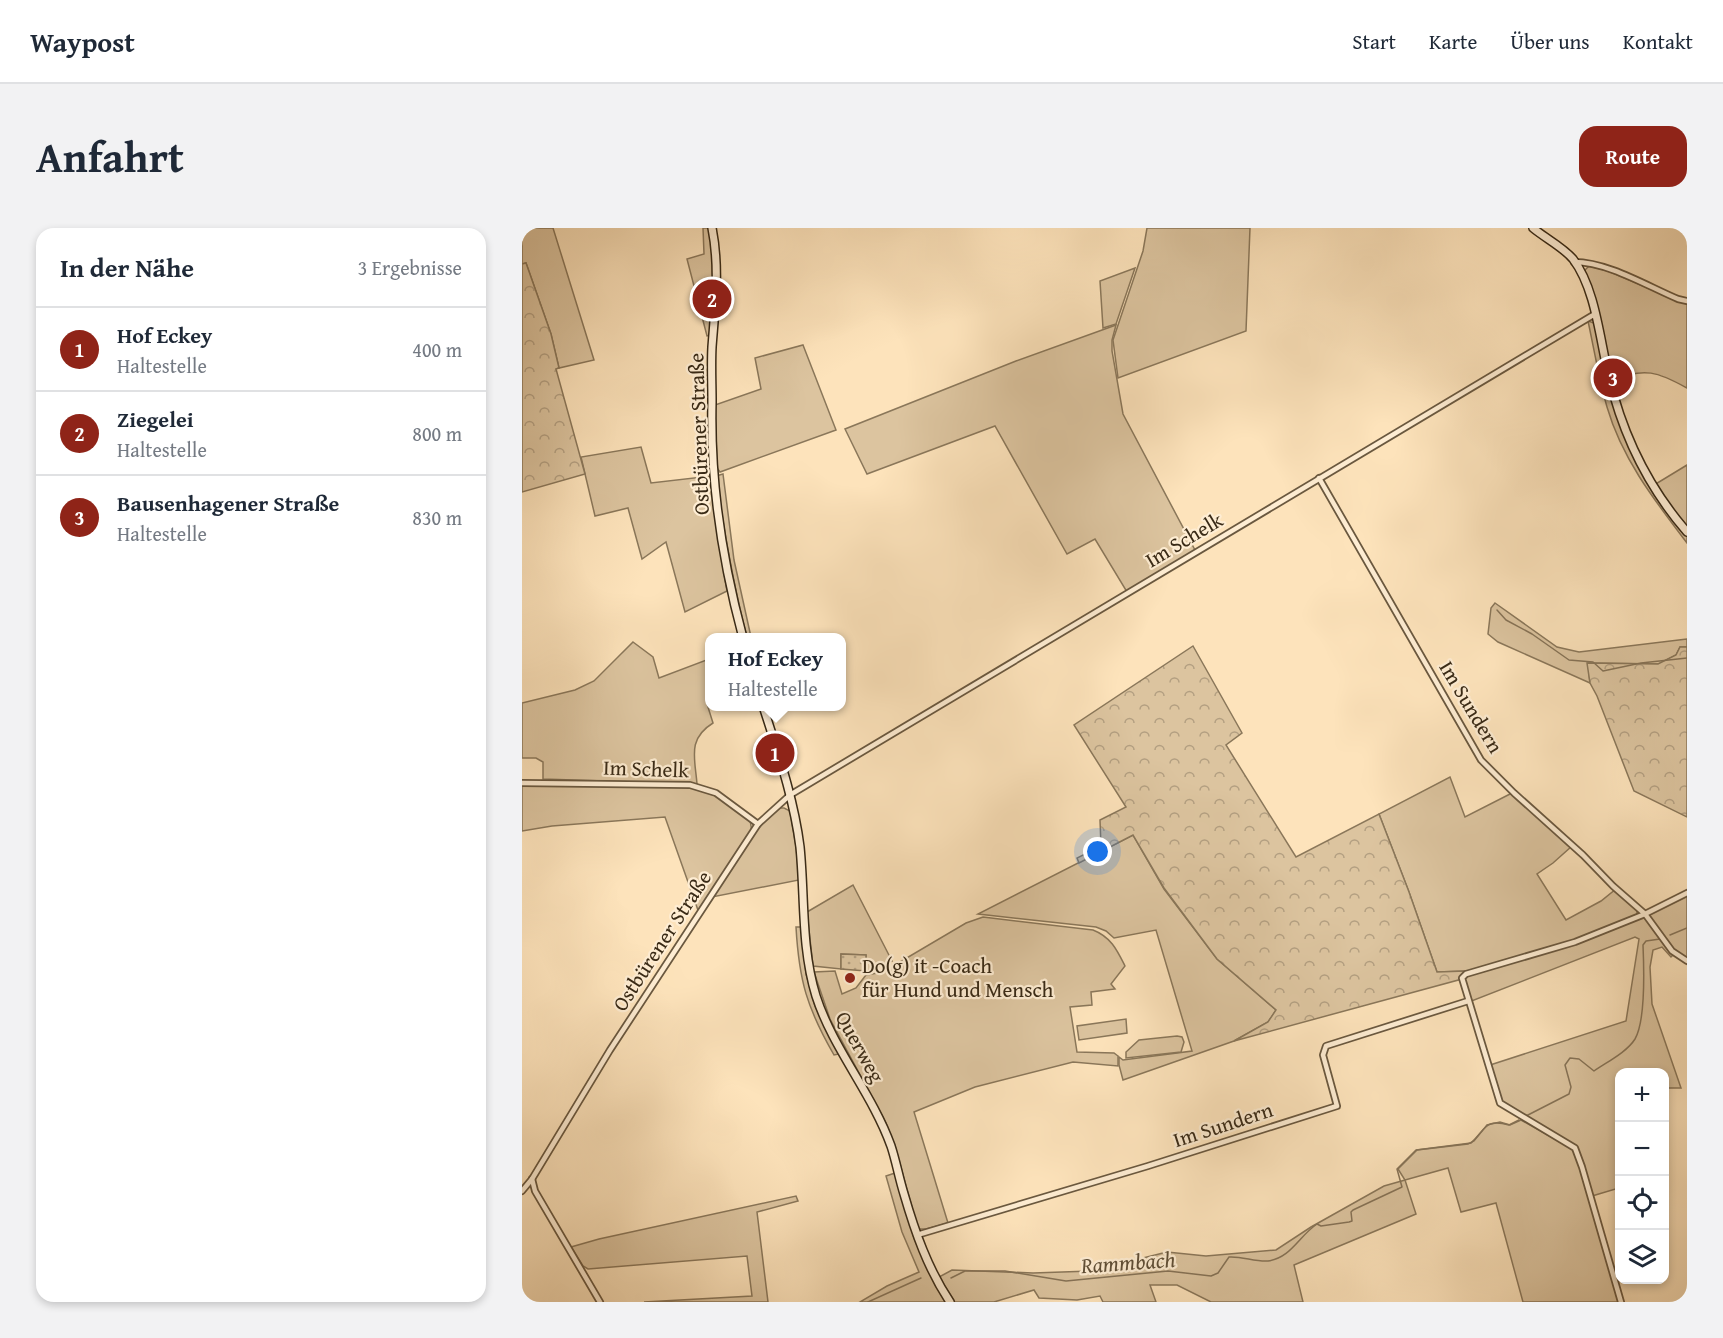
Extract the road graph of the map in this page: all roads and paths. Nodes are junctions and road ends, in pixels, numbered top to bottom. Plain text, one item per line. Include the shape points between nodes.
1 (712, 228) edge
2 (1533, 228) edge
3 (1574, 262) junction
4 (1687, 301) edge
5 (1595, 314) junction
6 (1319, 478) junction
7 (1687, 532) edge
8 (742, 633) edge
9 (765, 711) edge
10 (522, 783) edge
11 (790, 795) junction
12 (758, 824) junction
13 (1687, 893) edge
14 (1645, 914) junction
15 (1687, 961) edge
16 (1468, 1001) junction
17 (532, 1179) junction
18 (522, 1191) edge
19 (916, 1235) junction
20 (600, 1302) edge
21 (950, 1302) edge
22 (1621, 1302) edge

1 - 8 street, Ostbürener Straße via 717,270 712,349 713,476 730,591
2 - 3 street
3 - 4 street via 1608,268
3 - 5 street
5 - 6 street, Im Schelk
5 - 7 street via 1626,434 1652,485
6 - 11 street, Im Schelk
6 - 14 street, Im Sundern via 1481,760
9 - 11 street
10 - 12 street, Im Schelk via 690,785 716,793
11 - 12 street, Ostbürener Straße
11 - 19 street, Querweg via 800,845 806,955 816,997 883,1125
12 - 17 street, Ostbürener Straße via 610,1050
13 - 14 street
14 - 15 street, Im Sundern via 1672,951
14 - 16 street via 1575,942 1466,974 1462,978
16 - 19 street, Im Sundern via 1326,1046 1323,1055 1337,1106
16 - 22 street via 1500,1103 1575,1148
17 - 18 street, Ostbürener Straße
17 - 20 street via 535,1191
19 - 21 street, Querweg

